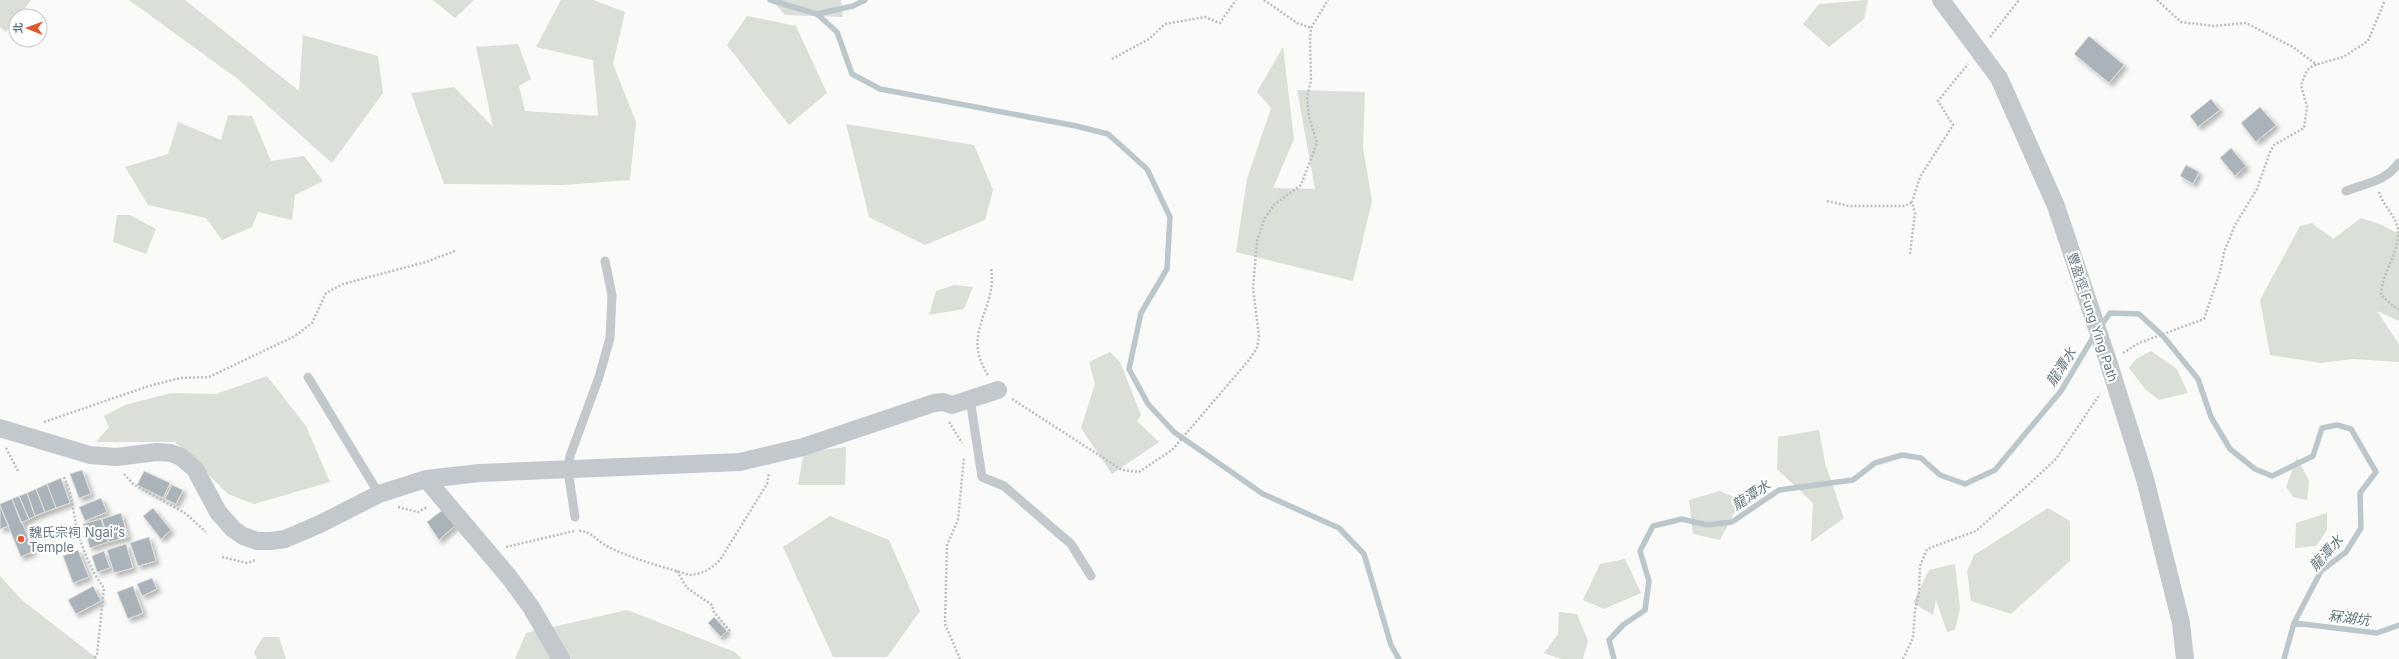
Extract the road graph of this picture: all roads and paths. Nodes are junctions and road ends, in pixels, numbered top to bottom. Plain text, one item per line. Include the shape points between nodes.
1 (1236, 0) edge
2 (1264, 0) edge
3 (1328, 0) edge
4 (1941, 0) edge
5 (2020, 0) edge
6 (2156, 0) edge
7 (2385, 0) edge
8 (1311, 28) junction
9 (1988, 40) dead end
10 (1973, 58) dead end
11 (1112, 59) dead end
12 (2317, 65) junction
13 (2399, 164) edge
14 (2379, 181) junction
15 (2346, 191) dead end
16 (1827, 201) dead end
17 (1912, 202) junction
18 (455, 251) dead end
19 (1910, 254) dead end
20 (606, 260) dead end
21 (992, 268) dead end
22 (2399, 309) edge
23 (2123, 354) dead end
24 (308, 377) dead end
25 (998, 390) junction
26 (2100, 393) dead end
27 (970, 399) junction
28 (952, 405) junction
29 (23, 435) junction
30 (2, 436) edge
31 (965, 447) dead end
32 (964, 454) dead end
33 (773, 468) dead end
34 (568, 470) junction
35 (18, 471) dead end
36 (121, 471) dead end
37 (64, 477) dead end
38 (426, 479) junction
39 (379, 494) junction
40 (575, 517) dead end
41 (206, 532) dead end
42 (487, 552) junction
43 (678, 571) junction
44 (1091, 576) dead end
45 (722, 639) dead end
46 (93, 659) edge
47 (561, 659) edge
48 (960, 659) edge
49 (1903, 659) edge
50 (2185, 659) edge

1 - 11 path via 1220,23 1205,17 1165,24 1149,39
2 - 8 path via 1297,23
3 - 8 path
4 - 50 street, 豐盈徑 Fung Ying Path via 1999,78 2056,206 2145,479 2181,623
5 - 9 path
6 - 12 path via 2181,22 2214,26 2246,23 2293,47
7 - 12 path via 2368,42 2344,57
8 - 25 path via 1311,80 1307,97 1309,117 1317,143 1301,185 1274,205 1265,218 1257,241 1253,288 1259,336 1257,348 1192,428 1172,450 1139,472 1122,470
10 - 17 path via 1938,101 1953,125 1920,177
12 - 23 path via 2307,70 2302,78 2301,85 2307,107 2304,128 2274,145 2270,152 2257,189 2235,225 2224,252 2204,319 2139,344
13 - 14 lane via 2391,174
14 - 15 lane
14 - 22 path via 2382,201 2398,230 2397,245 2382,282 2381,295
16 - 17 path via 1849,206 1905,206
17 - 19 path via 1915,213
18 - 29 path via 426,262 342,284 326,293 312,323 295,336 209,377 180,378 149,386 52,418
20 - 34 lane via 612,295 610,338 599,377 570,456
21 - 25 path via 994,281 991,298 977,332 978,351 984,370
24 - 39 lane
25 - 27 street
26 - 49 path via 2056,459 2028,485 1976,531 1927,550 1920,566 1913,638
27 - 28 street
27 - 44 lane via 982,477 1004,486 1071,544
28 - 31 path via 949,409 949,422
28 - 34 street via 943,402 934,404 803,447 740,462
29 - 30 street
29 - 39 street via 90,455 116,457 157,452 181,457 195,469 218,512 232,529 257,540 285,538
30 - 35 path
32 - 48 path via 958,520 947,545 945,624
33 - 43 path via 720,560 710,570 699,574 689,575
34 - 38 street via 480,473
34 - 40 lane
36 - 41 path via 133,484 185,513
37 - 46 path via 76,526 95,577 104,588 97,655
38 - 39 street
38 - 42 street
42 - 43 path via 583,531 595,536 604,545
42 - 47 street via 531,607
43 - 45 path via 687,588 712,605 714,612 730,632

